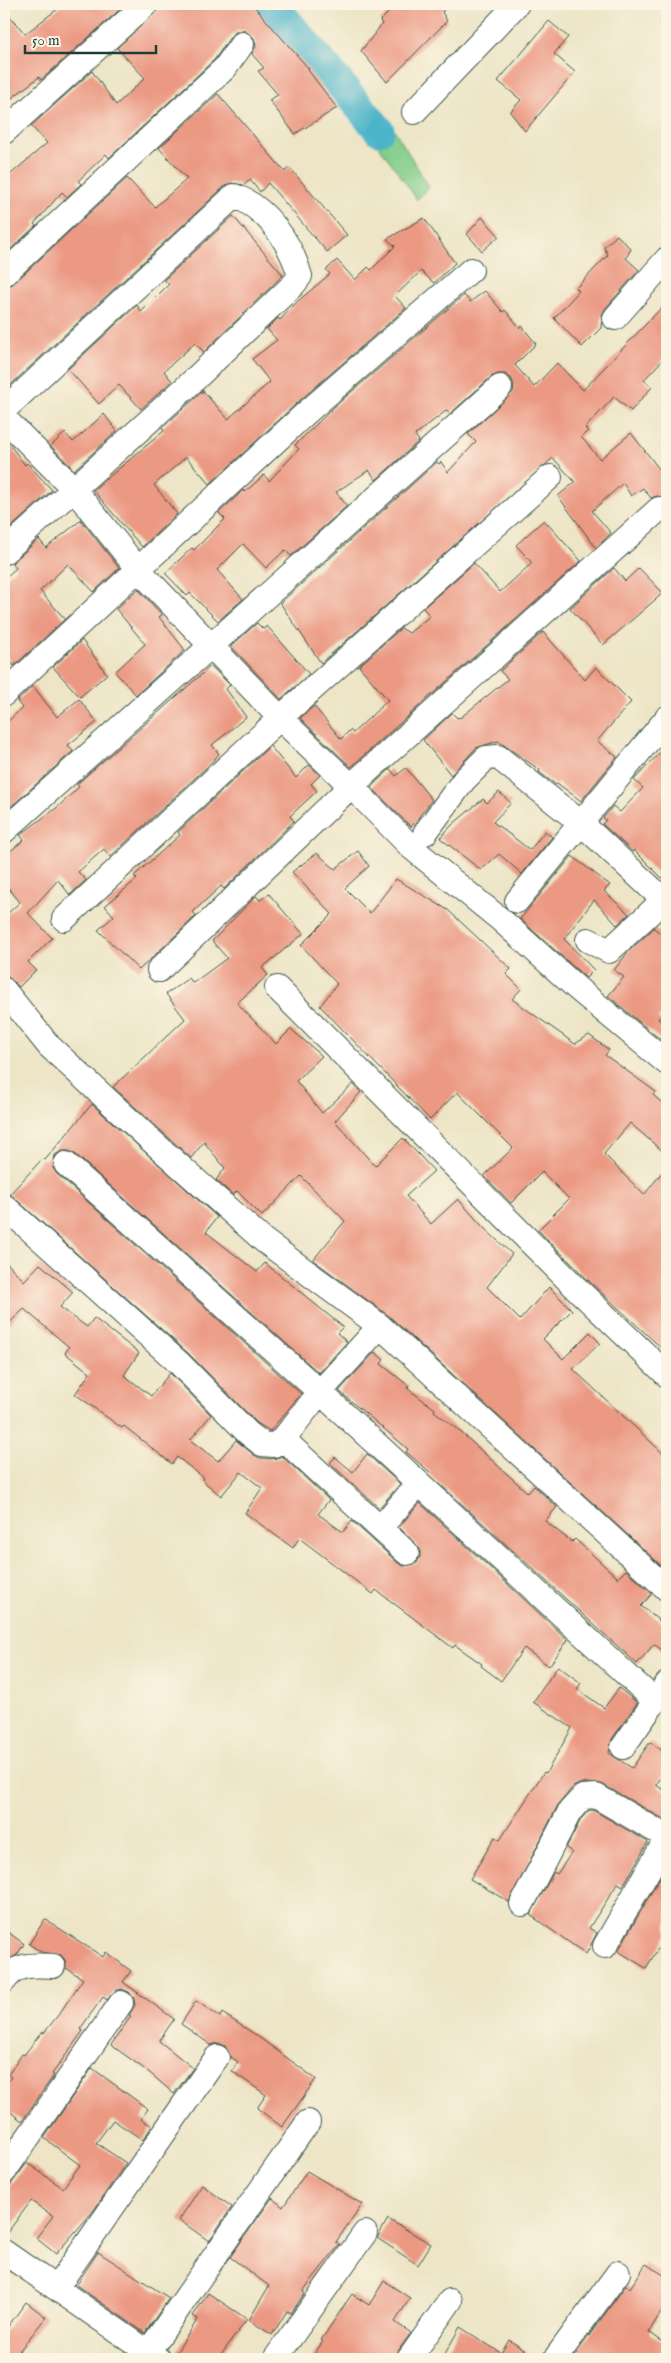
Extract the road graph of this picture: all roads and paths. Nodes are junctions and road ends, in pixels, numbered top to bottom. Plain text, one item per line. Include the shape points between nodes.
1 (146, 4) edge
2 (517, 4) edge
3 (242, 44) dead end
4 (414, 112) dead end
5 (4, 132) edge
6 (667, 259) edge
7 (471, 270) dead end
8 (4, 274) edge
9 (615, 318) dead end
10 (500, 386) dead end
11 (4, 410) edge
12 (4, 418) edge
13 (550, 477) dead end
14 (73, 488) junction
15 (659, 509) dead end
16 (4, 552) edge
17 (137, 568) junction
18 (210, 644) junction
19 (4, 694) edge
20 (280, 718) junction
21 (667, 718) edge
22 (351, 786) junction
23 (581, 823) junction
24 (4, 831) edge
25 (425, 833) dead end
26 (666, 900) edge
27 (517, 901) dead end
28 (64, 919) dead end
29 (588, 940) dead end
30 (159, 970) dead end
31 (278, 988) dead end
32 (4, 990) edge
33 (667, 1063) edge
34 (66, 1164) dead end
35 (4, 1206) edge
36 (380, 1326) junction
37 (667, 1375) edge
38 (320, 1392) junction
39 (283, 1439) junction
40 (419, 1483) junction
41 (380, 1528) junction
42 (407, 1553) dead end
43 (667, 1589) edge
44 (660, 1692) edge
45 (623, 1747) dead end
46 (667, 1838) edge
47 (522, 1904) dead end
48 (605, 1946) dead end
49 (53, 1966) dead end
50 (4, 1981) edge
51 (121, 2003) dead end
52 (217, 2057) dead end
53 (308, 2122) dead end
54 (4, 2172) edge
55 (365, 2233) dead end
56 (4, 2252) edge
57 (618, 2273) dead end
58 (56, 2288) junction
59 (450, 2301) dead end
60 (153, 2356) edge
61 (275, 2359) edge
62 (410, 2359) edge
63 (555, 2359) edge

1 - 5 street
2 - 4 street
3 - 8 street via 225,68
6 - 9 street
7 - 17 street via 306,413
10 - 18 street
11 - 14 street via 234,196 260,210 291,248 300,276 193,381
12 - 14 street
13 - 20 street
14 - 16 street
14 - 17 street
15 - 22 street
17 - 18 street
17 - 19 street
18 - 20 street
18 - 24 street
20 - 22 street
20 - 28 street
21 - 23 street
22 - 30 street
22 - 33 street via 412,848
23 - 25 street via 498,757 486,758 464,780
23 - 26 street
23 - 27 street
26 - 29 street via 606,957
31 - 37 street via 574,1287
32 - 36 street via 49,1046 262,1240
34 - 38 street
35 - 39 street via 179,1363 248,1433 262,1444 274,1445
36 - 38 street
36 - 43 street
38 - 39 street
38 - 40 street
39 - 41 street
40 - 41 street
40 - 44 street
41 - 42 street
44 - 45 street
46 - 47 street via 596,1796 583,1797 570,1811
46 - 48 street
49 - 50 street via 24,1965 16,1968
51 - 54 street
52 - 58 street
53 - 60 street
55 - 61 street
56 - 58 street
57 - 63 street
58 - 60 street
59 - 62 street

